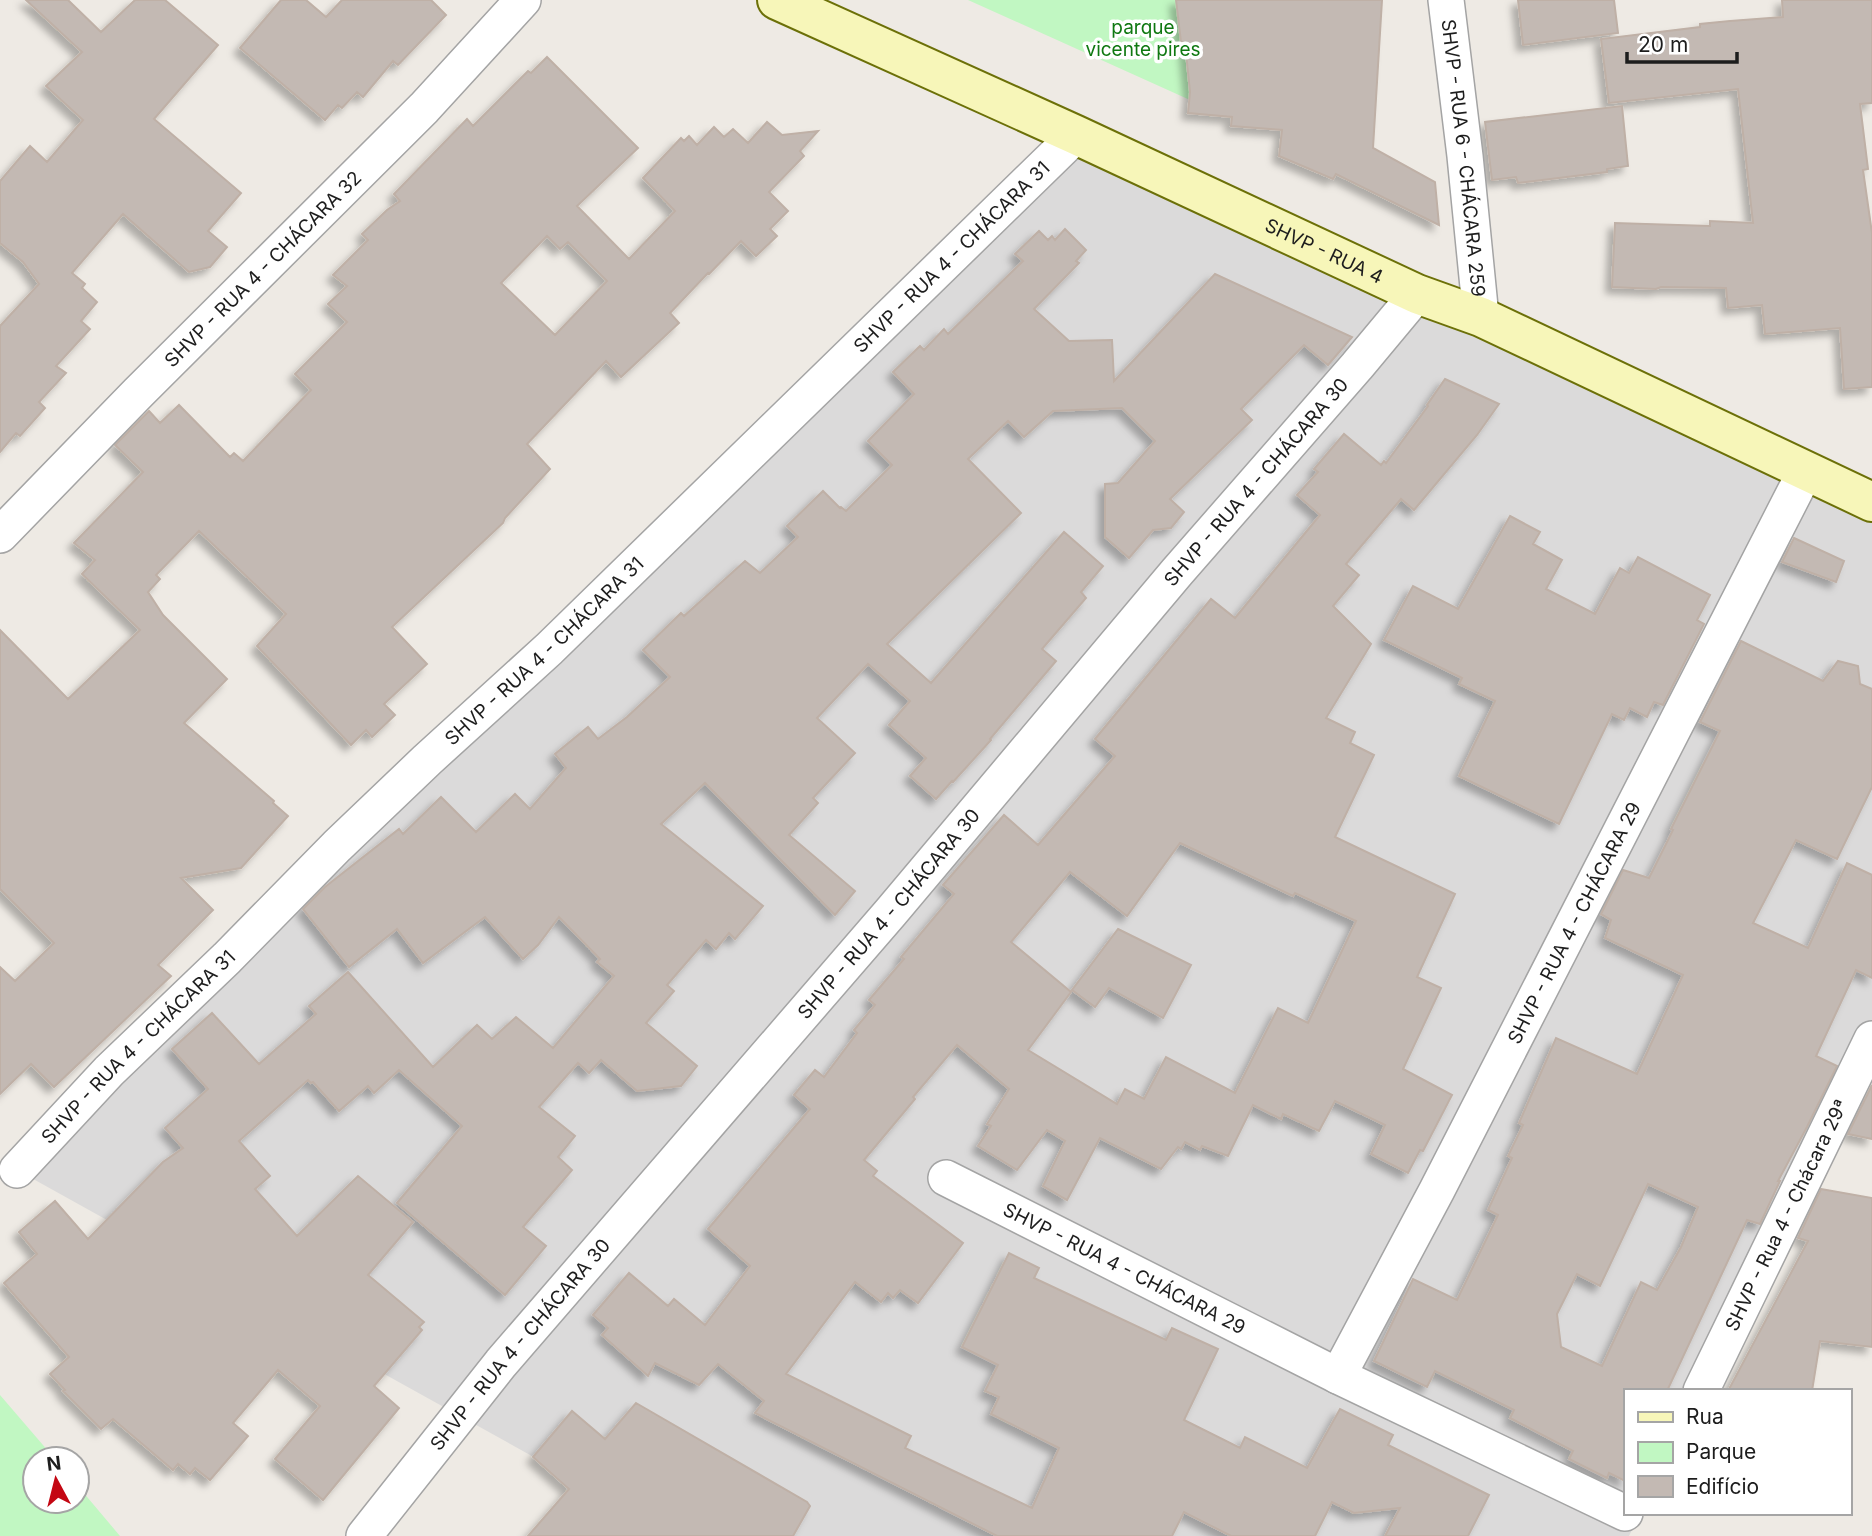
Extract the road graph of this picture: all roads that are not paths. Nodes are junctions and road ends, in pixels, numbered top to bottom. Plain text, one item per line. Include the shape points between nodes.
1 (523, 0) edge
2 (777, 0) edge
3 (1446, 0) edge
4 (1076, 135) junction
5 (1417, 295) junction
6 (1481, 317) junction
7 (1806, 470) junction
8 (1872, 502) edge
9 (0, 534) edge
10 (1872, 1039) edge
11 (17, 1170) dead end
12 (946, 1178) dead end
13 (1338, 1376) junction
14 (1702, 1389) edge
15 (1632, 1519) edge
16 (364, 1536) edge

1 - 9 street, SHVP - RUA 4 - CHÁCARA 32 via 424,108
2 - 4 street, SHVP - RUA 4
3 - 6 street, SHVP - RUA 6 - CHÁCARA 259
4 - 5 street, SHVP - RUA 4
4 - 11 street, SHVP - RUA 4 - CHÁCARA 31 via 549,649 337,846 109,1071
5 - 6 street, SHVP - RUA 4
5 - 16 street, SHVP - RUA 4 - CHÁCARA 30 via 501,1363
6 - 7 street, SHVP - RUA 4
7 - 8 street, SHVP - RUA 4
7 - 13 street, SHVP - RUA 4 - CHÁCARA 29
10 - 14 street, SHVP - Rua 4 - Chácara 29ª
12 - 13 street, SHVP - RUA 4 - CHÁCARA 29
13 - 15 street, SHVP - RUA 4 - CHÁCARA 29

